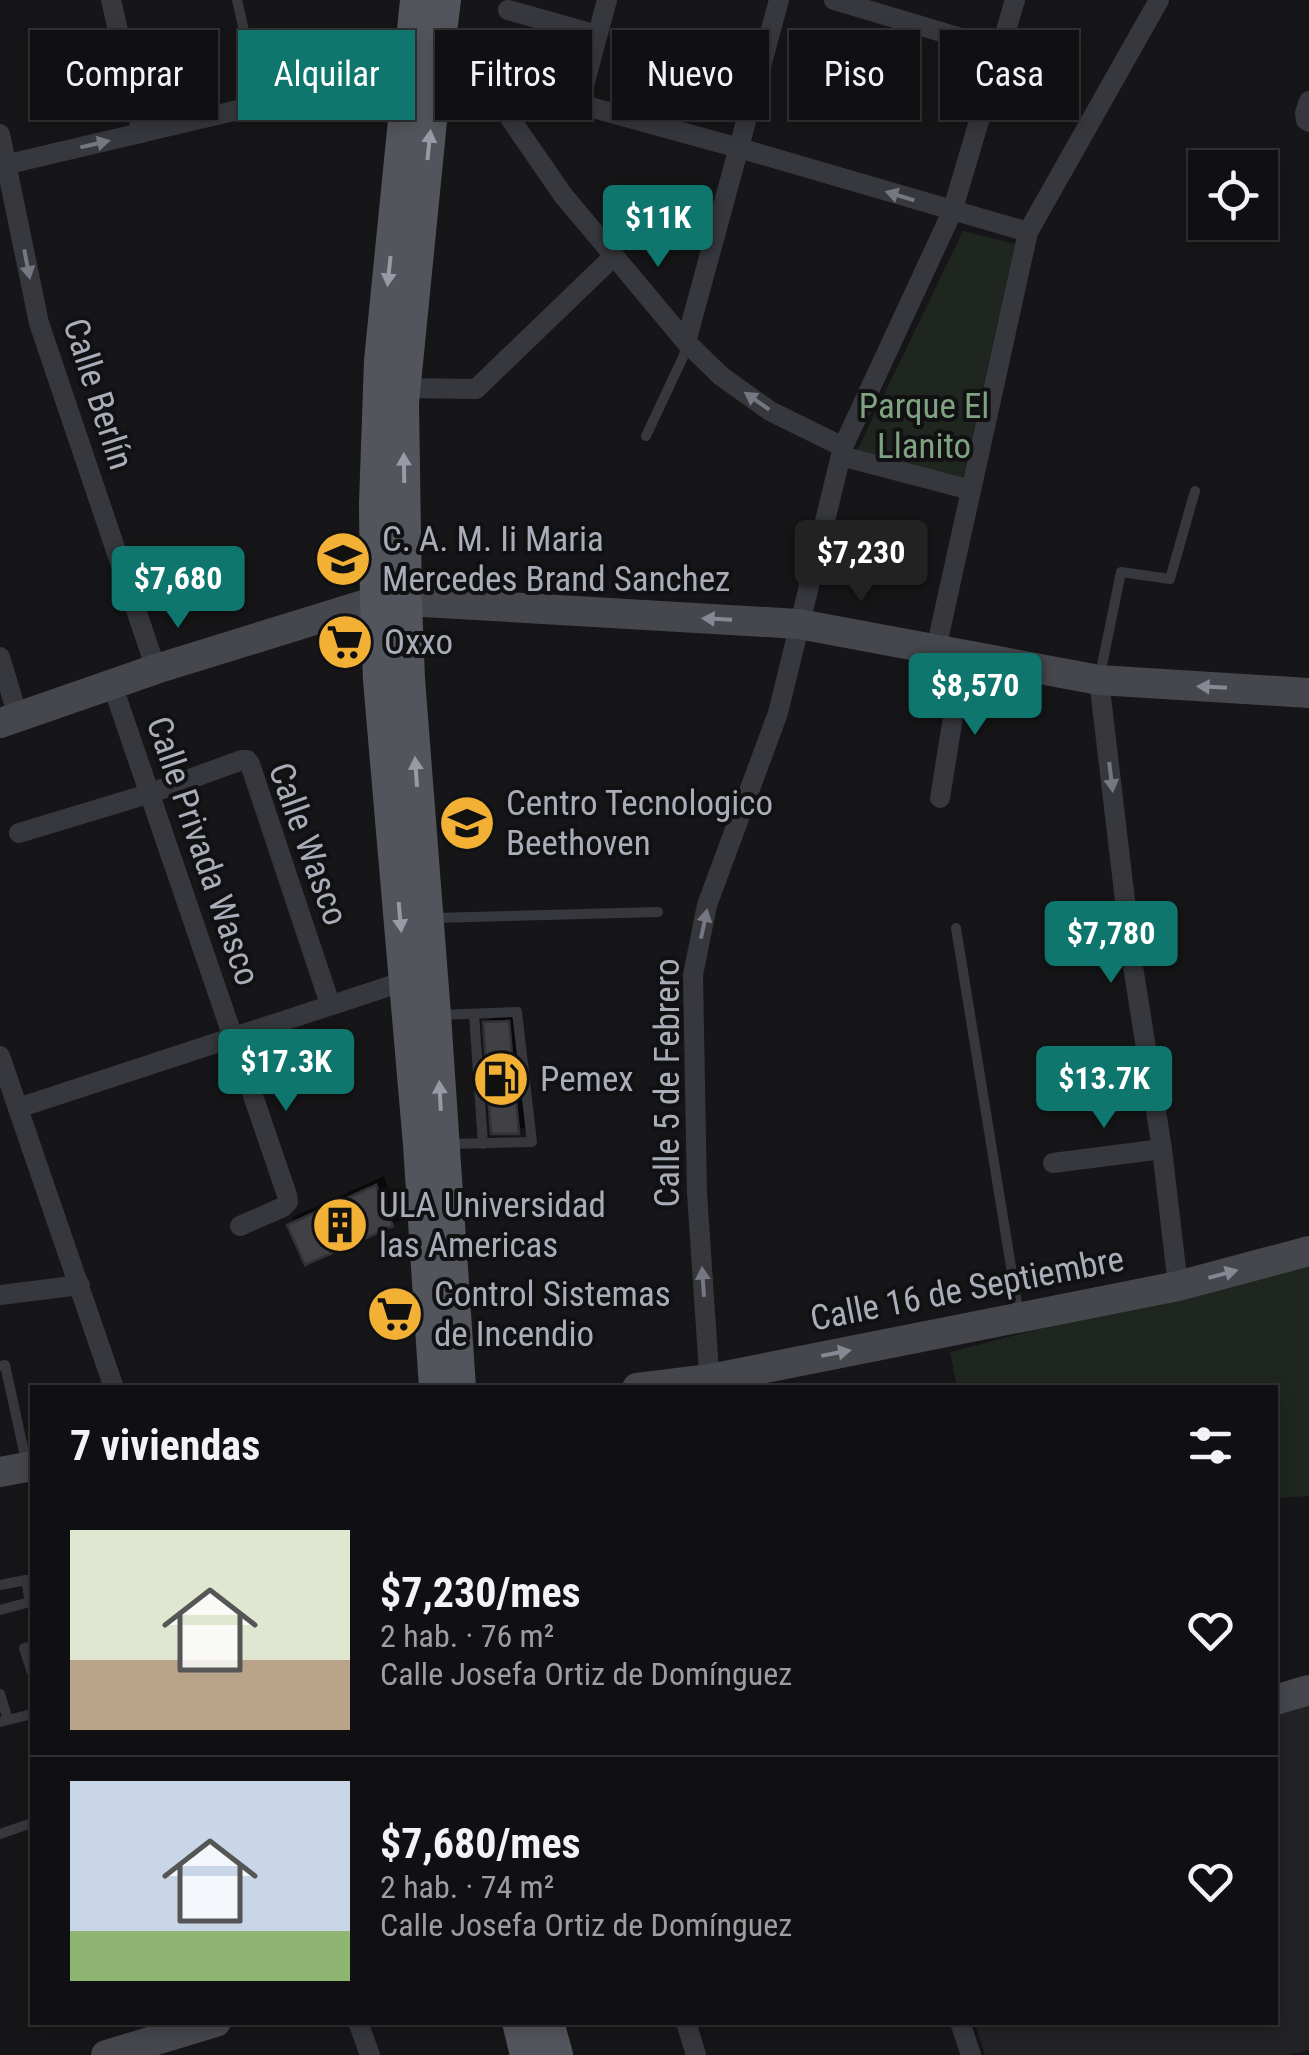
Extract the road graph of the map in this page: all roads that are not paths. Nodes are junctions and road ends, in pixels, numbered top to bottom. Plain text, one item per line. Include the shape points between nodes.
1 (110, 0) edge
2 (237, 0) edge
3 (416, 0) edge
4 (446, 0) edge
5 (607, 0) edge
6 (779, 0) edge
7 (834, 0) edge
8 (1014, 0) edge
9 (1159, 0) edge
10 (508, 10) dead end
11 (244, 30) edge
12 (1004, 30) edge
13 (940, 32) edge
14 (597, 35) junction
15 (592, 55) edge
16 (422, 70) junction
17 (415, 72) edge
18 (435, 72) edge
19 (1309, 100) edge
20 (592, 107) edge
21 (238, 110) edge
22 (512, 120) edge
23 (978, 120) edge
24 (1309, 122) edge
25 (142, 133) junction
26 (0, 134) edge
27 (739, 148) junction
28 (3, 165) edge
29 (952, 212) junction
30 (1028, 232) junction
31 (614, 256) junction
32 (686, 342) junction
33 (404, 388) junction
34 (646, 436) dead end
35 (842, 452) junction
36 (971, 490) junction
37 (1196, 491) dead end
38 (391, 601) junction
39 (799, 624) junction
40 (949, 652) junction
41 (0, 657) edge
42 (156, 669) junction
43 (1099, 680) junction
44 (112, 684) junction
45 (1309, 692) edge
46 (9, 720) edge
47 (148, 794) junction
48 (940, 798) dead end
49 (19, 833) dead end
50 (658, 912) dead end
51 (428, 918) junction
52 (956, 928) dead end
53 (405, 981) junction
54 (330, 1004) junction
55 (474, 1014) junction
56 (435, 1016) junction
57 (233, 1038) junction
58 (0, 1056) edge
59 (9, 1110) edge
60 (483, 1144) junction
61 (442, 1145) junction
62 (1162, 1148) junction
63 (1053, 1162) dead end
64 (240, 1226) dead end
65 (1309, 1251) edge
66 (80, 1285) junction
67 (1178, 1286) junction
68 (0, 1295) edge
69 (1020, 1317) junction
70 (0, 1366) edge
71 (783, 1376) edge
72 (710, 1384) edge
73 (113, 1385) edge
74 (435, 1385) edge
75 (460, 1385) edge
76 (6, 1396) edge
77 (20, 1468) edge
78 (0, 1585) edge
79 (0, 1610) edge
80 (30, 1646) edge
81 (30, 1667) edge
82 (1309, 1690) edge
83 (0, 1694) edge
84 (1278, 1699) edge
85 (30, 1714) edge
86 (4, 1720) edge
87 (30, 1824) edge
88 (0, 1834) edge
89 (202, 2025) edge
90 (359, 2025) edge
91 (519, 2025) edge
92 (549, 2025) edge
93 (687, 2025) edge
94 (961, 2025) edge
95 (139, 2051) edge
96 (106, 2055) edge
97 (370, 2055) edge
98 (526, 2055) edge
99 (557, 2055) edge
100 (696, 2055) edge
101 (971, 2055) edge

1 - 25 street
2 - 11 lane
3 - 16 main road
4 - 16 main road
5 - 14 street
6 - 27 street
7 - 13 street
8 - 12 street, Calle 5 de Febrero
9 - 30 street
10 - 14 street
14 - 15 street
16 - 17 street
16 - 18 street
33 -> 16 main road
16 -> 38 main road via 380,361 375,503
19 - 24 street
20 - 27 street
21 - 25 street
22 - 31 street
23 - 29 street, Calle 5 de Febrero
28 -> 25 street
26 - 28 street, Calle Berlín
29 -> 27 street
27 - 32 street
28 -> 42 street, Calle Berlín via 39,323
29 - 30 street
29 - 35 street, Calle 5 de Febrero
30 - 36 street
31 - 32 street
31 - 33 street via 476,389
32 - 34 lane
35 -> 32 street via 721,376
38 -> 33 main road
35 - 36 street
35 - 39 street, Calle 5 de Febrero
36 - 40 street
37 - 43 lane via 1170,579 1121,572
39 -> 38 main road
38 - 42 main road
51 -> 38 main road via 409,679
38 -> 53 main road via 380,680
39 - 40 main road
72 -> 39 street, Calle 5 de Febrero via 697,1194 693,974 707,906 778,713
40 - 43 main road
40 - 48 street
41 - 46 street
42 - 44 main road
45 -> 43 main road
43 -> 62 street
44 - 46 main road
44 - 47 street, Calle Privada Wasco
47 - 49 street, Calle Wasco
47 - 54 street, Calle Wasco via 242,760 250,764
47 - 57 street, Calle Privada Wasco
50 - 51 lane
51 - 56 main road
52 - 69 lane
53 - 54 street
53 - 74 main road
54 - 57 street
55 - 56 lane
55 - 60 lane
55 - 60 lane via 517,1012 532,1142
61 -> 56 main road
57 - 59 street
57 - 64 street via 288,1202
58 - 59 street
59 - 66 street
60 - 61 lane
61 - 75 main road
62 - 63 street
62 - 67 street
67 -> 65 main road, Calle 16 de Septiembre
66 - 68 street
66 - 73 street
67 - 69 main road, Calle 16 de Septiembre
71 -> 69 main road, Calle 16 de Septiembre
70 - 76 lane
71 - 72 main road, Calle 16 de Septiembre
76 - 77 lane
78 - 79 lane via 26,1580 30,1602
80 - 81 lane via 24,1648
82 - 84 main road
83 - 86 lane
85 - 86 lane
87 - 88 lane
89 - 95 main road
90 - 97 street
91 - 98 main road
92 - 99 main road
93 - 100 street
94 - 101 street
95 - 96 main road

